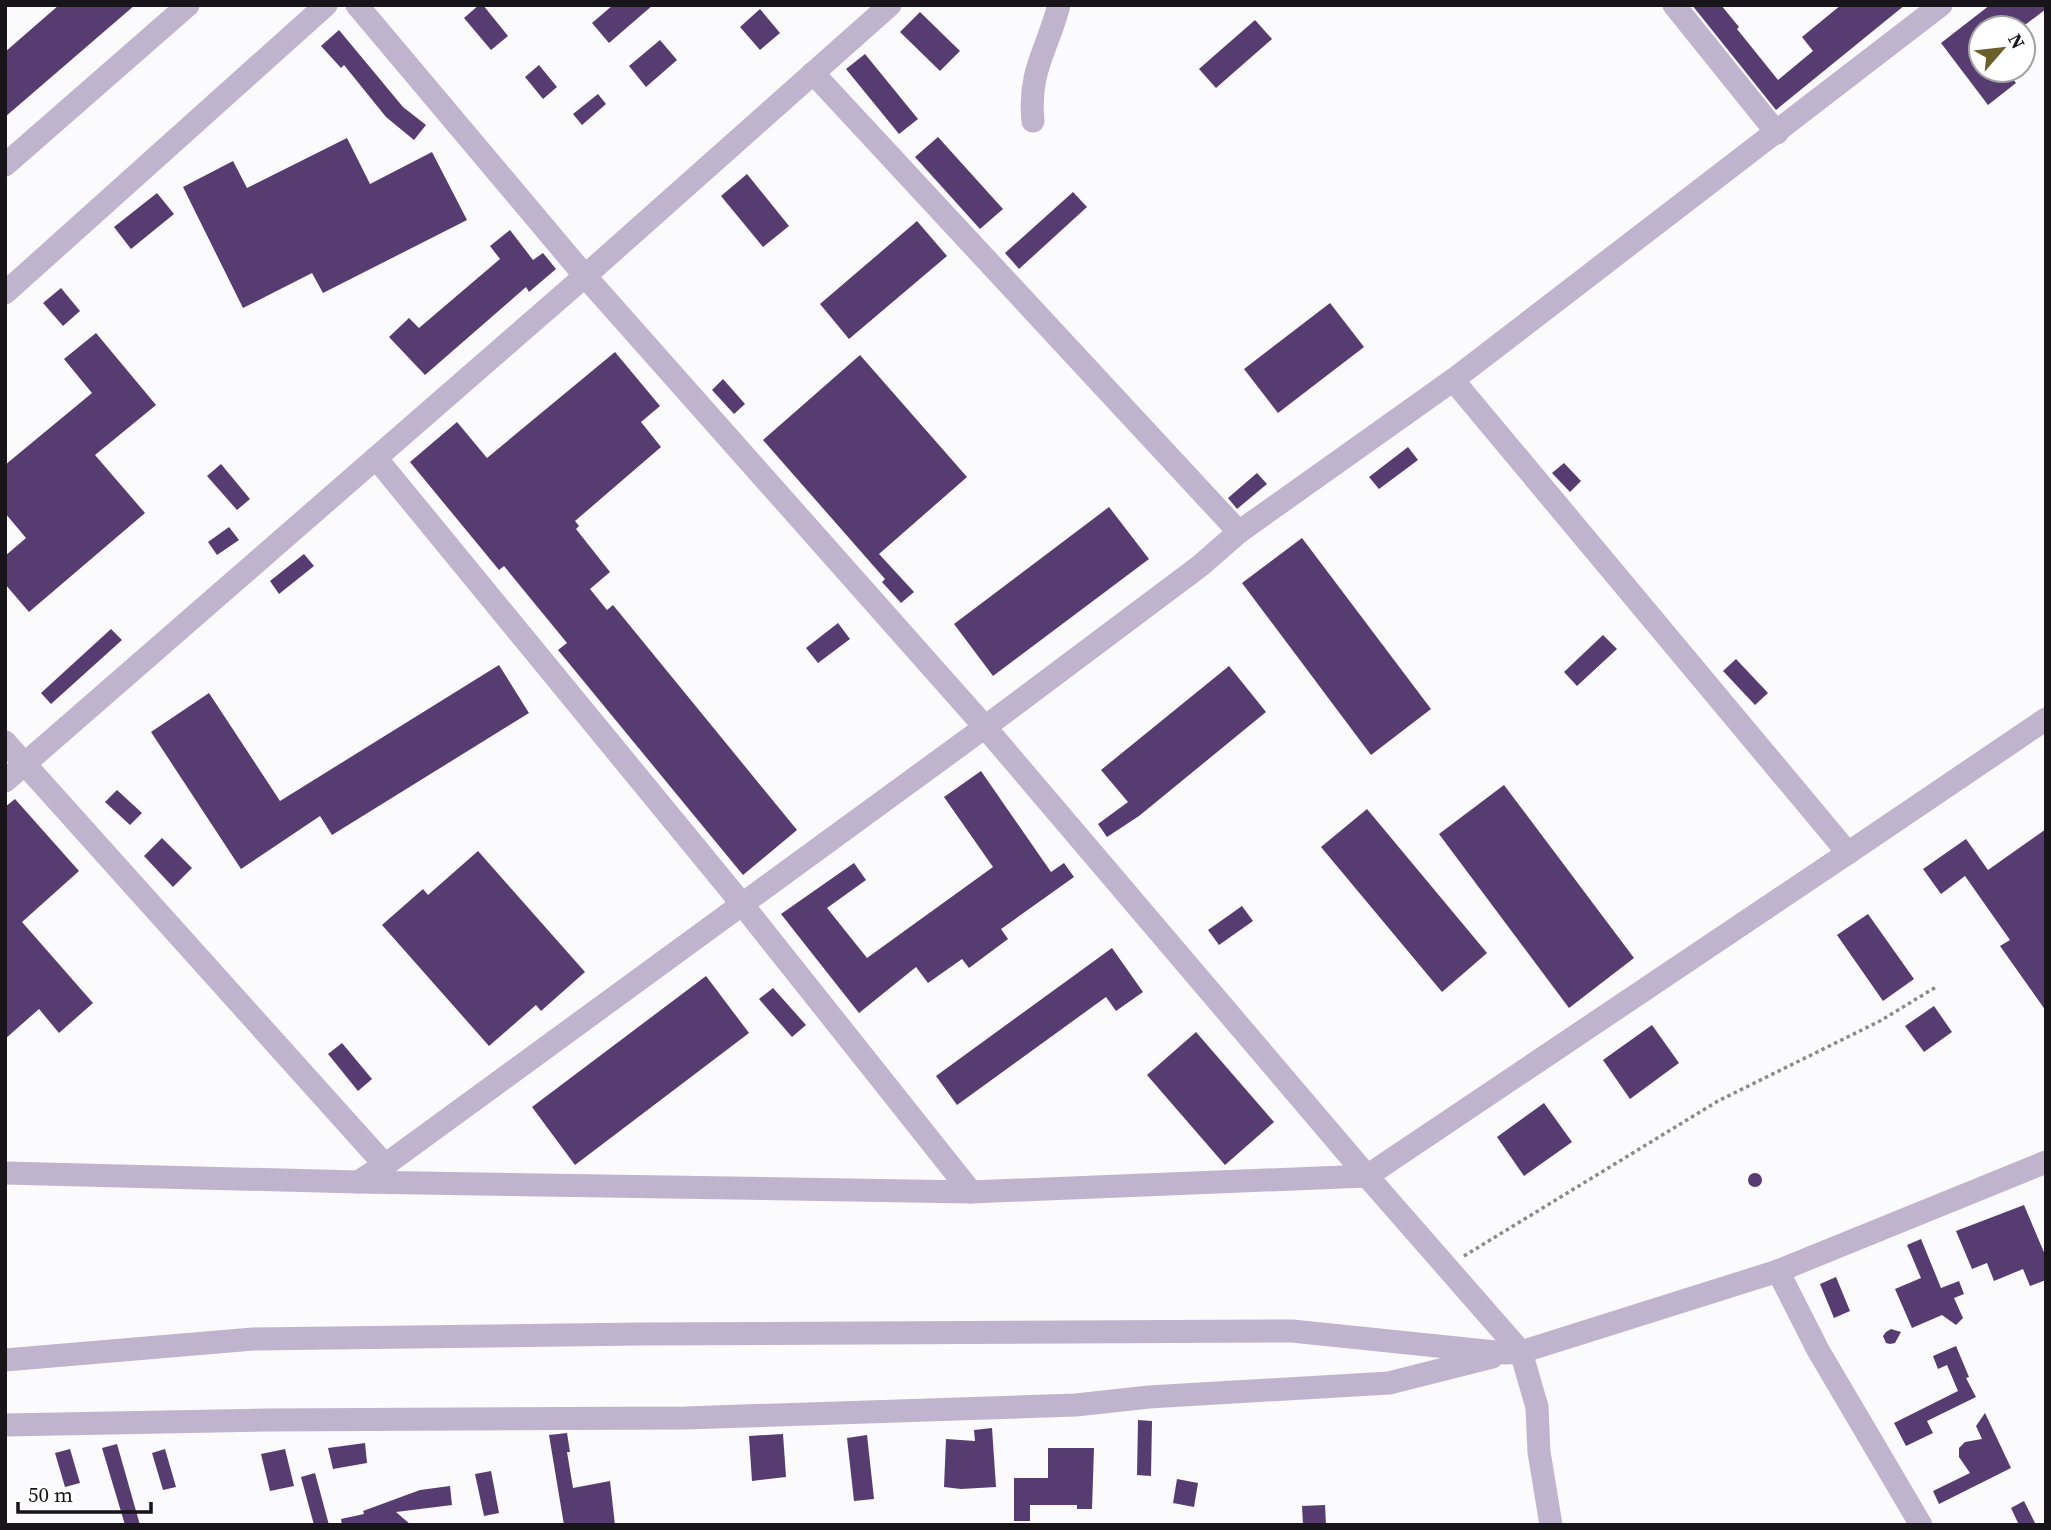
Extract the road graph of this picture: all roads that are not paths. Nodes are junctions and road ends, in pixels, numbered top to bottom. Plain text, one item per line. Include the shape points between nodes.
1 (188, 5) edge
2 (326, 5) edge
3 (357, 5) edge
4 (890, 5) edge
5 (1059, 5) edge
6 (1674, 5) edge
7 (1941, 5) edge
8 (813, 74) junction
9 (1033, 121) dead end
10 (1777, 133) junction
11 (5, 165) edge
12 (585, 276) junction
13 (5, 293) edge
14 (1452, 380) junction
15 (376, 458) junction
16 (1240, 532) junction
17 (2046, 719) edge
18 (985, 727) junction
19 (5, 742) edge
20 (25, 764) junction
21 (5, 781) edge
22 (1848, 853) junction
23 (742, 904) junction
24 (2046, 1162) edge
25 (385, 1165) junction
26 (5, 1173) edge
27 (1367, 1176) junction
28 (358, 1182) junction
29 (971, 1192) junction
30 (1778, 1270) junction
31 (1513, 1352) junction
32 (5, 1360) edge
33 (5, 1425) edge
34 (1551, 1525) edge
35 (1921, 1525) edge

1 - 11 street
2 - 13 street
3 - 12 street
4 - 8 street
5 - 9 street via 1034,74 1030,97
6 - 10 street
7 - 10 street
8 - 12 street
8 - 16 street
10 - 14 street
12 - 15 street
12 - 18 street
14 - 16 street
14 - 22 street
15 - 20 street
15 - 23 street
16 - 18 street
17 - 22 street
18 - 23 street
18 - 27 street
19 - 20 street
20 - 21 street
20 - 25 street
22 - 27 street
23 - 25 street
23 - 29 street
24 - 30 street
25 - 28 street
26 - 28 street
27 - 29 street
27 - 31 street
28 - 29 street
30 - 31 street
30 - 35 street via 1818,1350
31 - 32 street via 1292,1331 1209,1331 253,1339
31 - 33 street via 1389,1383 1076,1405 685,1418
31 - 34 street via 1536,1407

